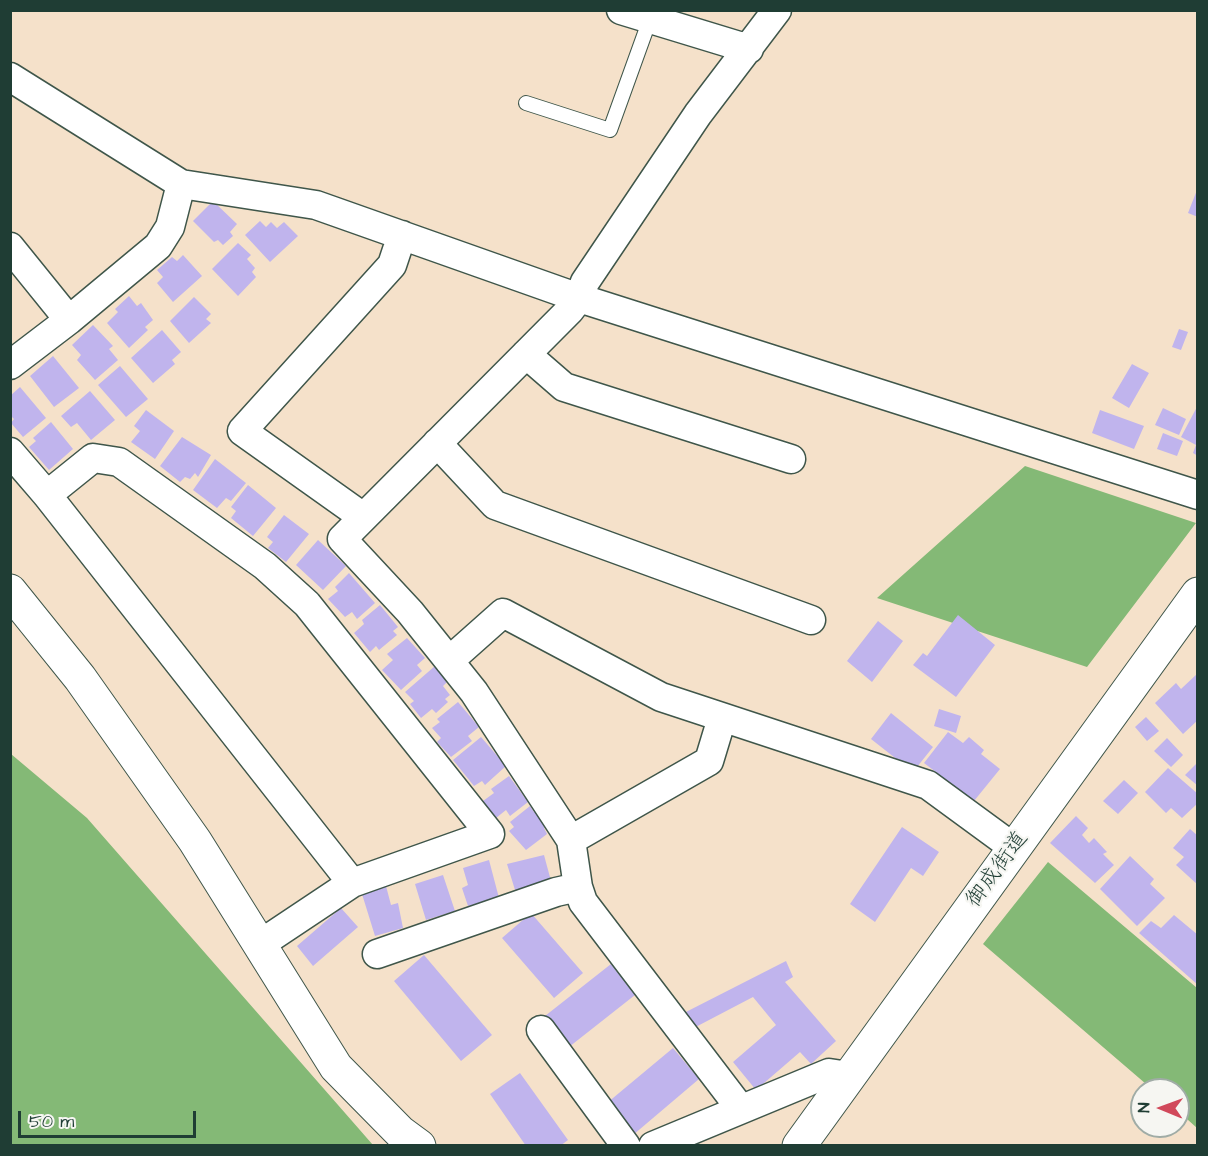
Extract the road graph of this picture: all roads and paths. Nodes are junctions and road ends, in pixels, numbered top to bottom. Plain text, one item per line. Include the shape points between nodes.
1 (777, 10) edge
2 (639, 14) edge
3 (748, 49) junction
4 (10, 77) edge
5 (526, 103) dead end
6 (181, 184) junction
7 (402, 235) junction
8 (10, 247) edge
9 (579, 298) junction
10 (69, 320) junction
11 (526, 354) junction
12 (10, 365) edge
13 (437, 442) junction
14 (10, 452) edge
15 (791, 459) dead end
16 (46, 495) junction
17 (1197, 495) edge
18 (363, 517) junction
19 (10, 591) edge
20 (1197, 594) edge
21 (811, 620) dead end
22 (449, 661) junction
23 (722, 718) junction
24 (571, 840) junction
25 (1014, 848) junction
26 (352, 884) junction
27 (578, 887) junction
28 (259, 945) junction
29 (377, 954) dead end
30 (541, 1030) dead end
31 (849, 1076) junction
32 (740, 1108) junction
33 (419, 1146) edge
34 (626, 1146) edge
35 (653, 1146) edge
36 (799, 1146) edge

1 - 3 street
2 - 3 street
2 - 5 lane via 610,130
3 - 9 street via 698,114 585,282
4 - 6 street
6 - 7 street via 316,205
6 - 10 street via 170,228 158,246
7 - 9 street
7 - 18 street via 392,265 242,431
8 - 10 street
9 - 11 street
9 - 17 street
10 - 12 street
11 - 13 street
11 - 15 street via 564,387
13 - 18 street
13 - 21 street via 495,505
14 - 16 street
16 - 26 street
16 - 26 street via 93,458 119,462 265,566 307,604 490,834
18 - 22 street via 342,539
19 - 28 street via 80,678 188,831
20 - 25 street, 御成街道
22 - 23 street via 503,613 662,698
22 - 24 street via 474,692
23 - 24 street via 709,761
23 - 25 street via 928,785
24 - 27 street
25 - 31 street, 御成街道
26 - 28 street
27 - 29 street
27 - 32 street via 583,902
28 - 33 street via 336,1067
30 - 34 street
31 - 32 street via 829,1073
31 - 36 street, 御成街道
32 - 35 street

